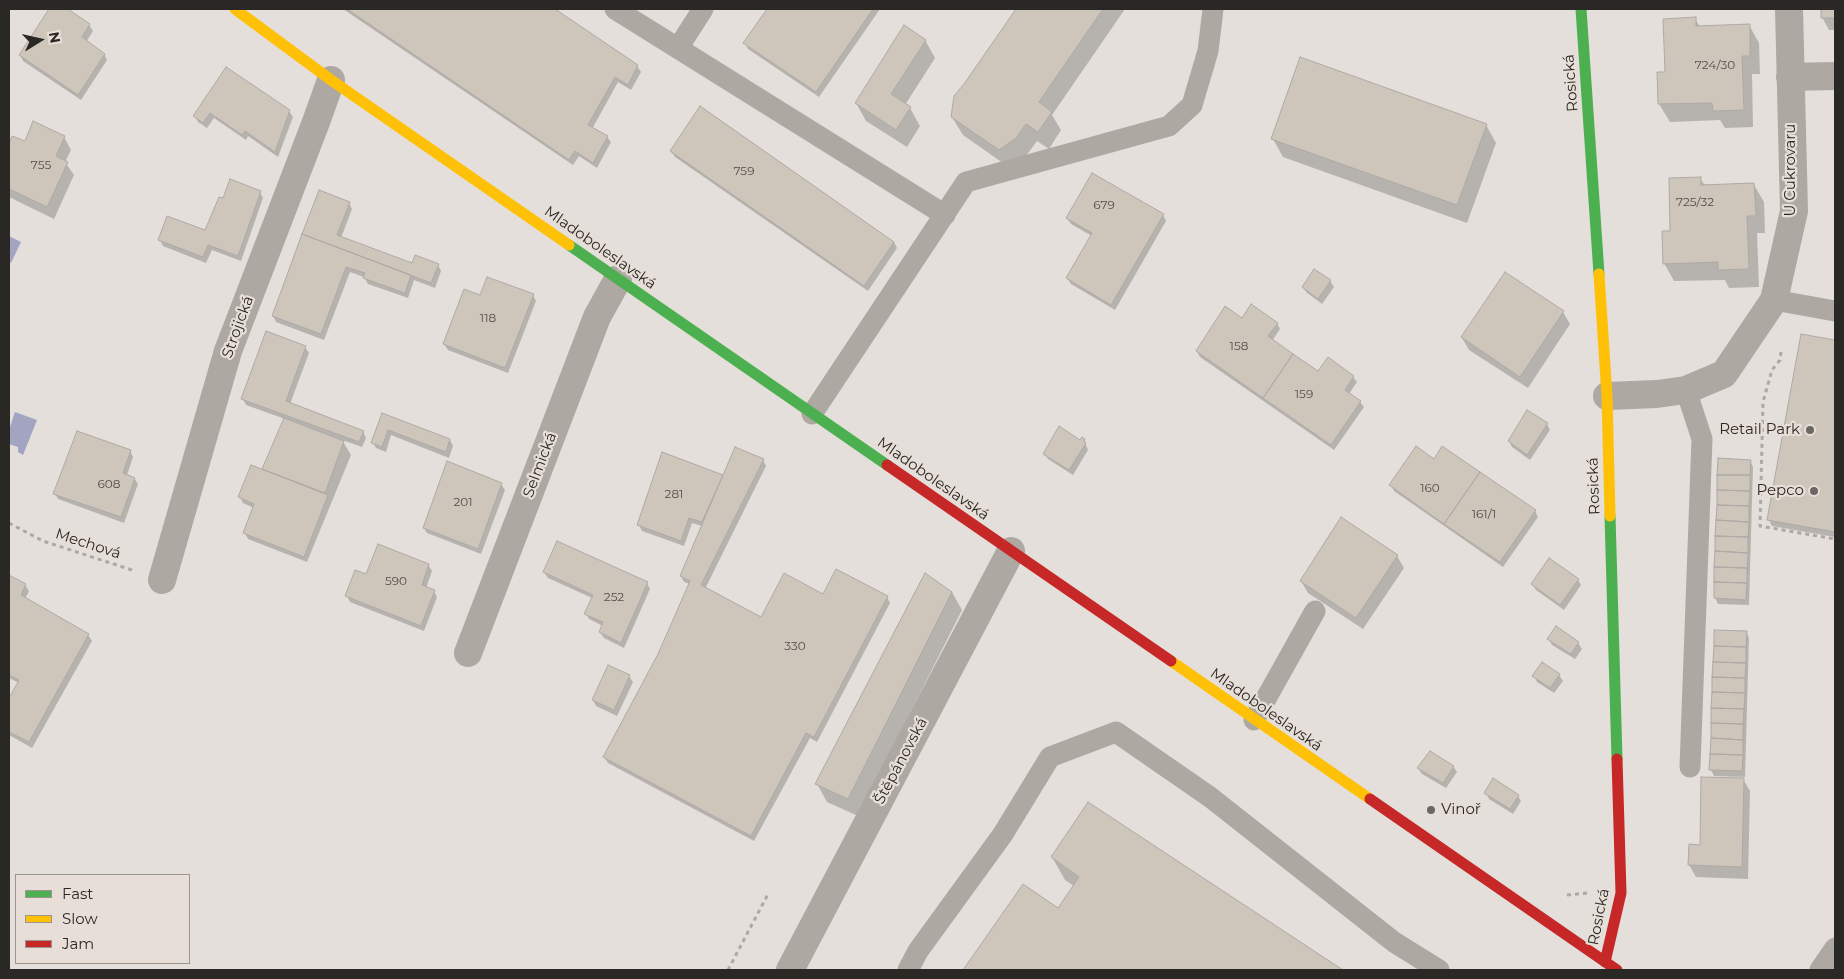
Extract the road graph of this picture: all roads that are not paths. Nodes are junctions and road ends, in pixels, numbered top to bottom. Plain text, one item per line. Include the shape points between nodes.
1 (235, 9) edge
2 (616, 9) edge
3 (703, 9) edge
4 (1212, 9) edge
5 (1581, 9) edge
6 (1789, 9) edge
7 (678, 48) junction
8 (1790, 76) junction
9 (1835, 76) edge
10 (331, 80) junction
11 (945, 215) junction
12 (618, 279) junction
13 (1774, 300) junction
14 (1835, 311) edge
15 (1686, 390) junction
16 (1607, 396) junction
17 (812, 414) junction
18 (1012, 551) junction
19 (162, 580) road end
20 (1315, 611) dead end
21 (468, 653) dead end
22 (1254, 720) junction
23 (1690, 767) dead end
24 (1835, 948) edge
25 (1605, 962) junction
26 (790, 970) edge
27 (908, 970) edge
28 (1439, 970) edge
29 (1617, 970) edge
30 (1820, 970) edge

1 - 10 main road, Mladoboleslavská
2 - 7 lane
3 - 7 lane
4 - 11 lane via 1208,51 1192,105 1169,126 966,182
5 - 16 main road, Rosická
6 - 8 street, U Cukrovaru
7 - 11 lane
8 - 9 street
8 - 13 street, U Cukrovaru via 1794,211
10 - 12 main road, Mladoboleslavská
10 - 19 street, Strojická via 228,351
11 - 17 lane
12 - 17 main road, Mladoboleslavská
12 - 21 street, Selmická via 597,318
13 - 14 lane
13 - 15 street, U Cukrovaru via 1724,374
15 - 16 street, U Cukrovaru
15 - 23 lane via 1702,439
16 - 25 main road, Rosická via 1621,893
17 - 18 main road, Mladoboleslavská
18 - 22 main road, Mladoboleslavská
18 - 26 street, Štěpánovská
20 - 22 lane
22 - 25 main road, Mladoboleslavská
24 - 30 lane
25 - 29 main road, Mladoboleslavská
27 - 28 lane via 1003,834 1050,757 1116,732 1210,798 1394,942

